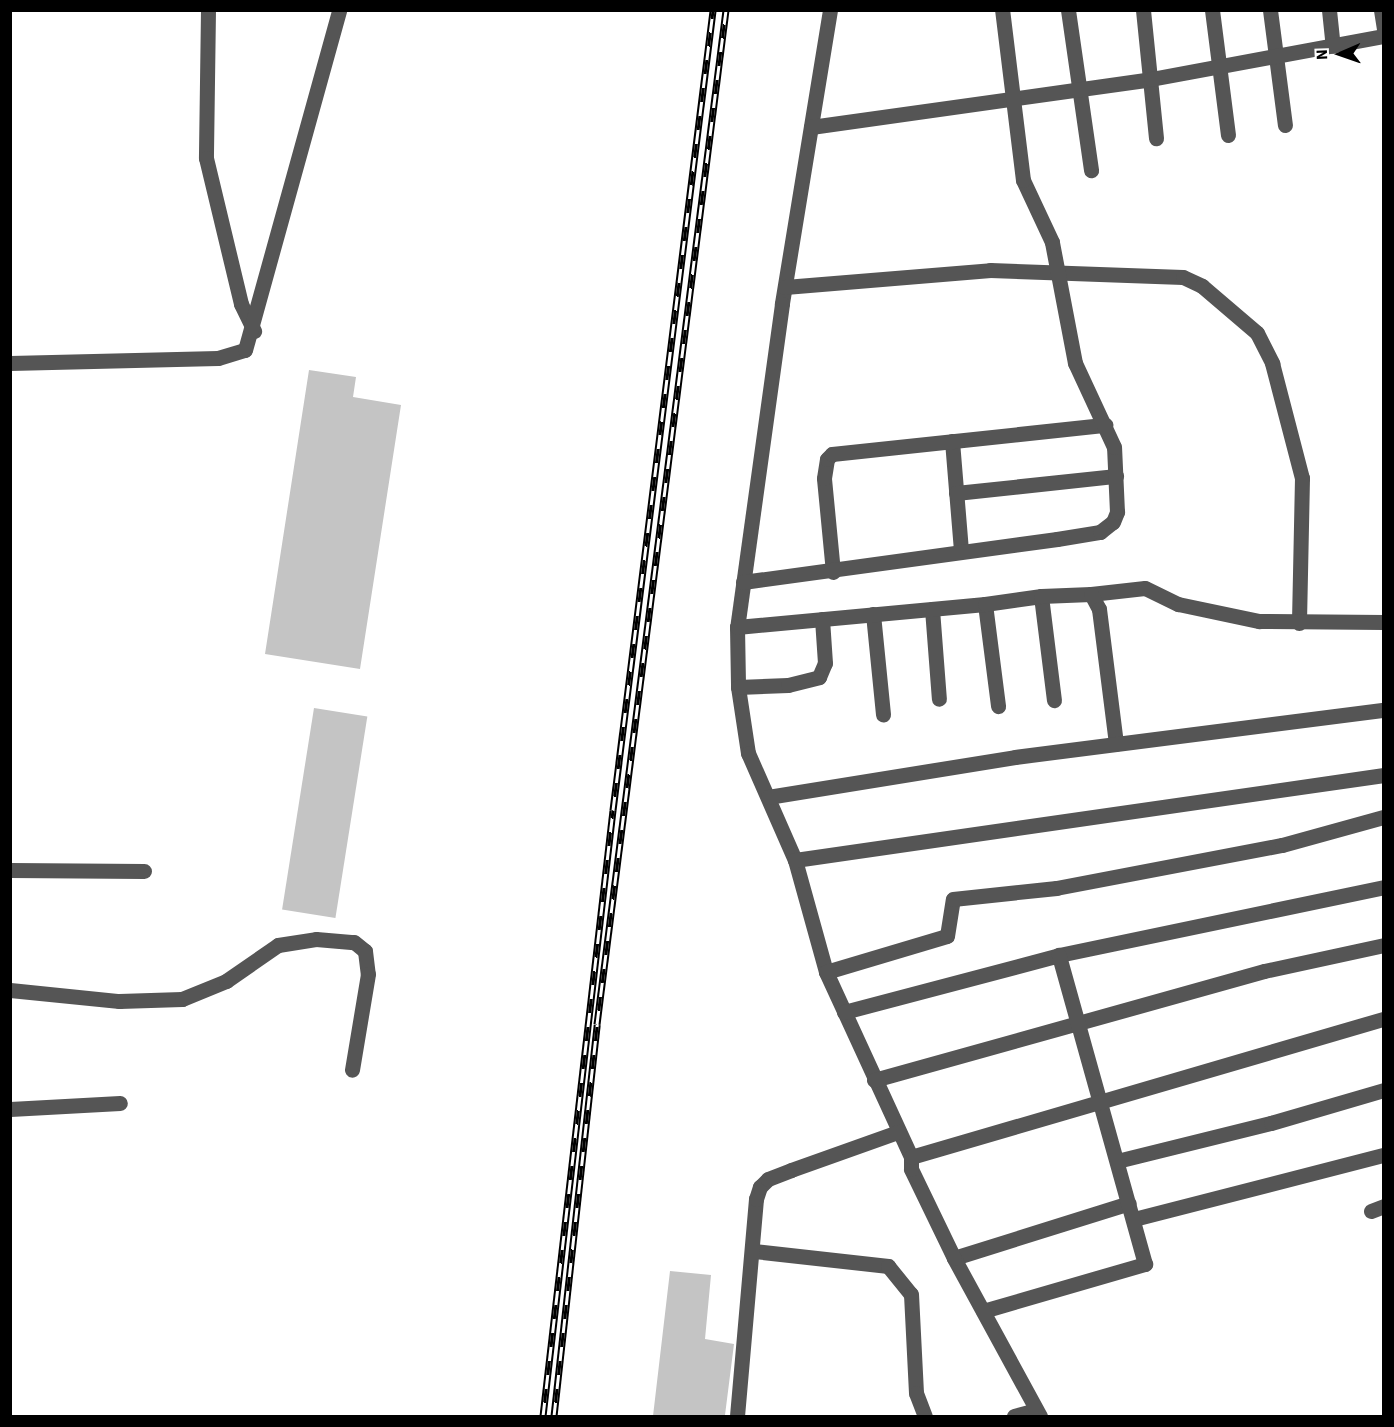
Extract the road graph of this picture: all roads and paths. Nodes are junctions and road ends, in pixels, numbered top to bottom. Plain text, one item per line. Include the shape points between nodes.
1 (208, 10) edge
2 (339, 10) edge
3 (830, 10) edge
4 (1002, 10) edge
5 (1068, 10) edge
6 (1143, 10) edge
7 (1212, 10) edge
8 (1270, 10) edge
9 (1329, 10) edge
10 (1381, 10) edge
11 (1383, 29) edge
12 (1383, 36) edge
13 (1332, 46) junction
14 (1275, 56) junction
15 (1219, 66) junction
16 (1151, 79) junction
17 (1079, 90) junction
18 (1011, 97) junction
19 (1285, 125) dead end
20 (811, 127) junction
21 (1228, 135) dead end
22 (1156, 138) dead end
23 (1091, 170) dead end
24 (1059, 272) junction
25 (785, 287) junction
26 (254, 331) junction
27 (10, 363) edge
28 (1105, 425) junction
29 (952, 441) junction
30 (1116, 476) junction
31 (956, 493) junction
32 (962, 551) junction
33 (832, 572) junction
34 (743, 582) junction
35 (1091, 594) junction
36 (1041, 596) junction
37 (985, 604) junction
38 (932, 609) junction
39 (873, 614) junction
40 (822, 619) junction
41 (1383, 622) edge
42 (1299, 623) junction
43 (737, 627) junction
44 (738, 687) junction
45 (939, 699) dead end
46 (1054, 700) dead end
47 (998, 706) dead end
48 (1383, 710) edge
49 (883, 715) dead end
50 (1116, 744) junction
51 (1383, 775) edge
52 (768, 797) junction
53 (1383, 817) edge
54 (795, 860) junction
55 (10, 870) edge
56 (144, 871) dead end
57 (1383, 887) edge
58 (1383, 945) edge
59 (1059, 955) junction
60 (826, 972) junction
61 (10, 990) edge
62 (844, 1012) junction
63 (1383, 1019) edge
64 (1078, 1022) junction
65 (352, 1070) dead end
66 (874, 1080) junction
67 (1383, 1090) edge
68 (120, 1103) dead end
69 (1101, 1103) junction
70 (10, 1109) edge
71 (898, 1132) junction
72 (1383, 1155) edge
73 (911, 1157) junction
74 (1117, 1161) junction
75 (1129, 1203) junction
76 (1134, 1219) junction
77 (754, 1251) junction
78 (954, 1258) junction
79 (983, 1311) junction
80 (1038, 1413) edge
81 (737, 1416) edge
82 (925, 1416) edge
83 (1014, 1416) edge

1 - 26 street via 206,158 241,304
2 - 26 street via 288,188
3 - 20 street
4 - 18 street
5 - 17 street
6 - 16 street
7 - 15 street
8 - 14 street
9 - 13 street
10 - 11 street
12 - 13 street
13 - 14 street
14 - 15 street
14 - 19 street
15 - 16 street
15 - 21 street
16 - 17 street
16 - 22 street
17 - 18 street
17 - 23 street
18 - 20 street
18 - 24 street via 1023,180 1052,242
20 - 25 street
24 - 25 street via 990,270
24 - 28 street via 1075,363
24 - 42 street via 1183,277 1232,309 1257,333 1272,363 1302,478
25 - 34 street
26 - 27 street via 241,354 219,358
28 - 29 street
28 - 30 street via 1114,447
29 - 31 street
29 - 33 street via 842,452 827,459 824,478
30 - 31 street
30 - 32 street via 1117,512 1113,522 1100,532
31 - 32 street
32 - 33 street
33 - 34 street
34 - 43 street
35 - 36 street
35 - 42 street via 1145,588 1178,604 1259,621
35 - 50 street via 1099,609
36 - 37 street
36 - 46 street
37 - 38 street
37 - 47 street
38 - 39 street
38 - 45 street
39 - 40 street
39 - 49 street
40 - 43 street
40 - 44 street via 825,663 819,677 788,685
41 - 42 street via 1347,619
43 - 44 street
44 - 52 street via 748,753
48 - 50 street
50 - 52 street
51 - 54 street
52 - 54 street
53 - 60 street via 1260,849 1056,888 953,899 947,936
54 - 60 street
55 - 56 street
57 - 59 street
58 - 64 street via 1264,971
59 - 62 street
59 - 64 street
60 - 62 street
61 - 65 street via 137,1001 194,996 226,981 278,945 316,939 354,942 365,951 368,974
62 - 66 street
63 - 69 street
64 - 66 street
64 - 69 street
66 - 71 street
67 - 74 street
68 - 70 street
69 - 73 street
69 - 74 street
71 - 73 street
71 - 77 street via 768,1179 756,1199
72 - 76 street
73 - 78 street via 911,1169
74 - 75 street
75 - 76 street
75 - 78 street
76 - 79 street via 1145,1264
77 - 81 street
77 - 82 street via 888,1266 911,1294 916,1393
78 - 79 street
79 - 80 street
80 - 83 street

